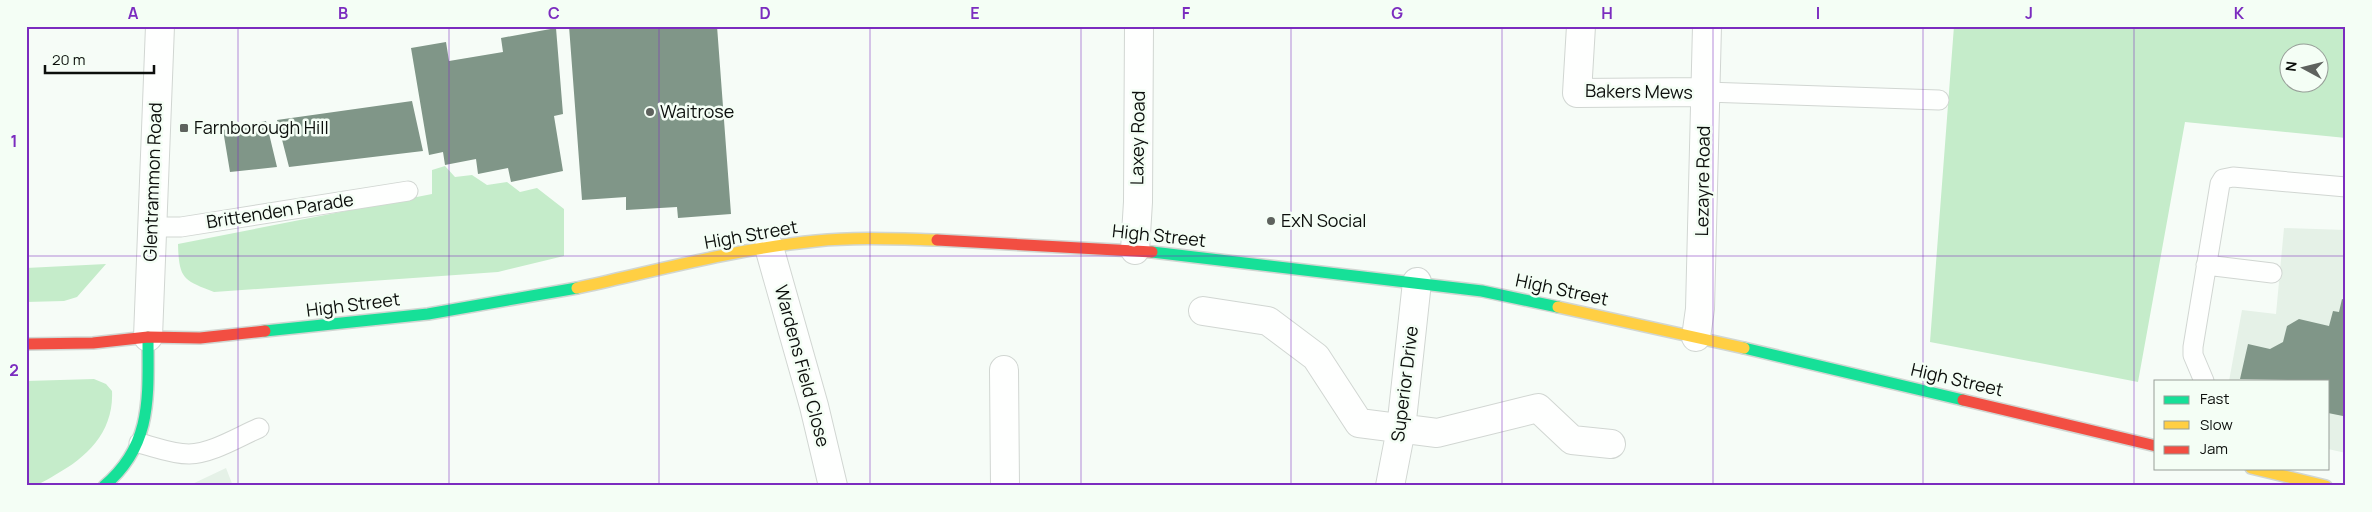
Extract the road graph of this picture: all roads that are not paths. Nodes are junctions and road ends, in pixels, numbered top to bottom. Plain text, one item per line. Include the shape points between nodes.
1 (160, 26) edge
2 (1140, 26) edge
3 (1581, 26) edge
4 (1707, 26) edge
5 (1706, 92) junction
6 (1938, 100) dead end
7 (2346, 187) edge
8 (408, 191) dead end
9 (151, 227) junction
10 (769, 248) junction
11 (1135, 250) junction
12 (2206, 265) junction
13 (2272, 273) dead end
14 (1417, 282) junction
15 (1204, 311) dead end
16 (1696, 336) junction
17 (148, 337) junction
18 (26, 344) edge
19 (1004, 370) dead end
20 (2204, 380) edge
21 (259, 428) dead end
22 (1401, 429) junction
23 (139, 442) junction
24 (1611, 444) dead end
25 (2154, 446) edge
26 (2259, 470) edge
27 (104, 486) edge
28 (833, 486) edge
29 (1005, 486) edge
30 (1390, 486) edge
31 (2326, 486) edge

1 - 9 street, Glentrammon Road
2 - 11 street, Laxey Road
3 - 5 street, Bakers Mews via 1577,93
4 - 5 street, Lezayre Road
5 - 6 lane
5 - 16 street, Lezayre Road via 1700,300
7 - 12 lane via 2233,177 2223,179
8 - 9 lane, Brittenden Parade via 181,227
9 - 17 street, Glentrammon Road
10 - 11 main road, High Street via 877,238
10 - 17 main road, High Street via 571,289 428,314 200,338
10 - 28 street, Wardens Field Close
11 - 14 main road, High Street
12 - 13 lane
12 - 20 lane via 2192,347
14 - 16 main road, High Street via 1530,300
14 - 22 street, Superior Drive
15 - 22 street via 1268,321 1316,357 1359,423
16 - 25 main road, High Street
17 - 18 main road, High Street via 93,343
17 - 23 main road via 146,418
19 - 29 street
21 - 23 lane via 211,449 190,454
22 - 24 street via 1437,433 1538,408 1572,440
22 - 30 street, Superior Drive
23 - 27 main road via 126,467
26 - 31 main road

